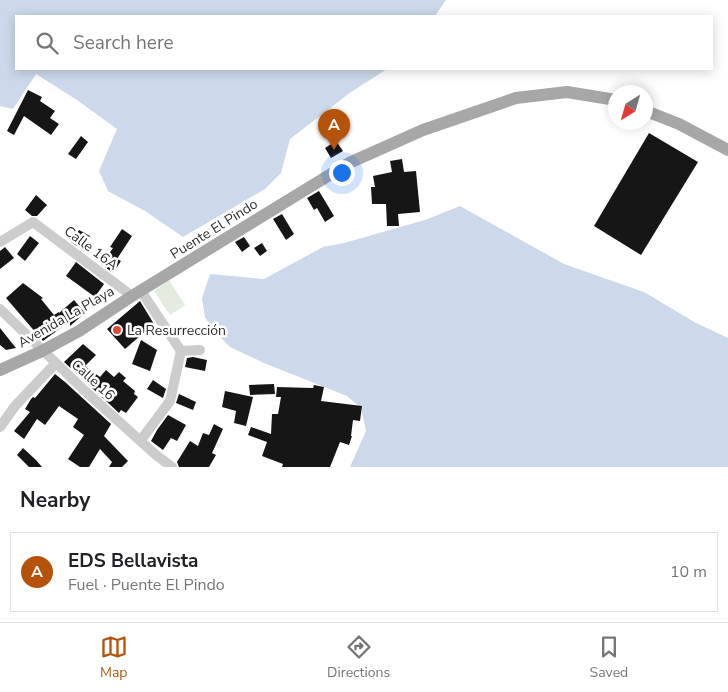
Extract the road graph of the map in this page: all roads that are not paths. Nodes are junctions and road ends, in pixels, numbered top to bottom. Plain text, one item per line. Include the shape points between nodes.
1 (608, 99) edge
2 (653, 114) edge
3 (728, 150) edge
4 (0, 242) edge
5 (139, 292) junction
6 (0, 309) edge
7 (200, 350) dead end
8 (42, 351) junction
9 (181, 351) junction
10 (55, 364) junction
11 (0, 370) edge
12 (0, 427) edge
13 (141, 440) junction
14 (172, 467) edge

1 - 5 main road, Puente El Pindo via 567,92 516,98 410,136 349,163
2 - 3 main road
4 - 5 street, Calle 16A via 33,222
5 - 8 main road, Avenida La Playa
5 - 9 street, Calle 16A
6 - 8 street, Calle 16
7 - 9 street
8 - 10 street, Calle 16
8 - 11 main road, Avenida La Playa
9 - 13 street via 170,401
10 - 12 street via 15,406
10 - 13 street, Calle 16
13 - 14 street, Calle 16

